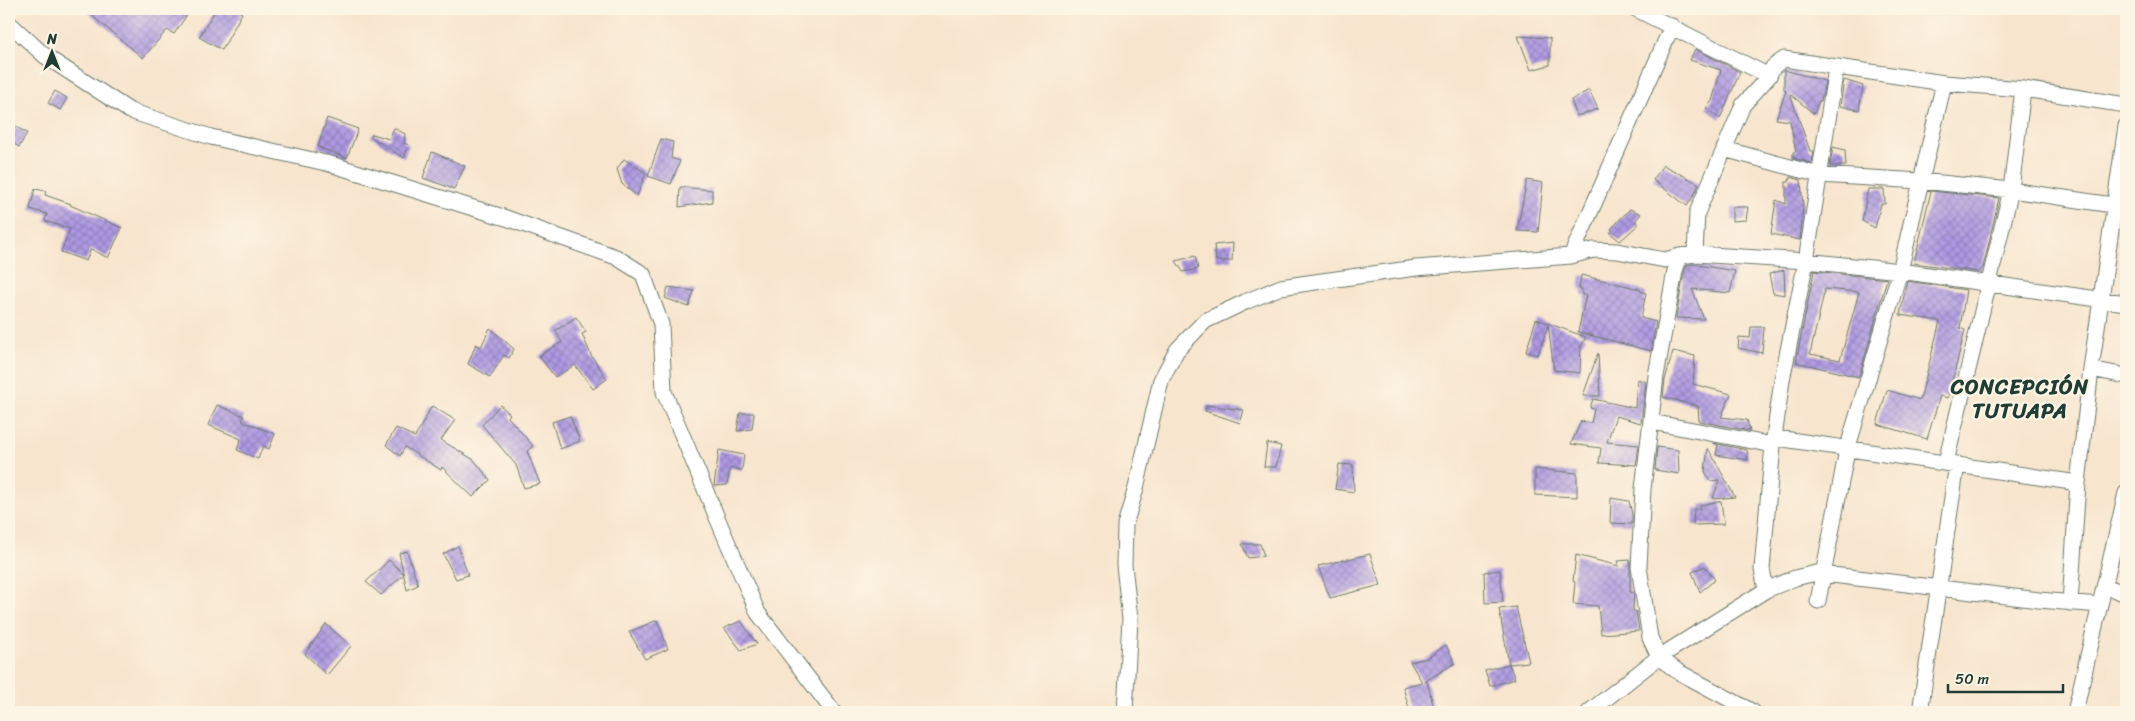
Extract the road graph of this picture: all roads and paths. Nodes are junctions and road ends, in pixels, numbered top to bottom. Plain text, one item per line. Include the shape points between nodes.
1 (1636, 9) edge
2 (9, 23) edge
3 (1672, 26) junction
4 (1836, 68) junction
5 (1769, 76) junction
6 (1944, 84) junction
7 (2023, 89) junction
8 (2126, 105) edge
9 (2126, 126) edge
10 (1724, 149) junction
11 (1819, 175) junction
12 (1921, 181) junction
13 (2011, 190) junction
14 (2121, 206) edge
15 (1688, 255) junction
16 (1571, 256) junction
17 (1806, 260) junction
18 (1900, 271) junction
19 (1990, 282) junction
20 (2101, 299) junction
21 (2126, 303) edge
22 (2091, 369) junction
23 (2126, 376) edge
24 (1651, 422) junction
25 (1773, 445) junction
26 (1847, 450) junction
27 (1952, 463) junction
28 (2078, 483) junction
29 (2126, 493) edge
30 (1823, 574) junction
31 (2104, 586) junction
32 (1938, 588) junction
33 (1766, 590) junction
34 (2126, 594) edge
35 (1818, 601) dead end
36 (2070, 603) junction
37 (2100, 605) junction
38 (1659, 658) junction
39 (834, 712) edge
40 (1125, 712) edge
41 (1589, 712) edge
42 (1753, 712) edge
43 (1920, 712) edge
44 (2075, 712) edge

1 - 3 street
2 - 39 street via 45,56 130,111 211,137 330,164 506,218 616,257 643,274 661,324 664,392 750,596 758,613
3 - 5 street
3 - 16 street
4 - 5 street via 1784,58 1773,67
4 - 6 street
4 - 11 street
5 - 10 street via 1743,104
6 - 7 street
6 - 12 street
7 - 8 street
7 - 13 street
9 - 14 street
10 - 11 street
10 - 15 street via 1697,213
11 - 12 street
11 - 17 street
12 - 13 street
12 - 18 street
13 - 14 street
13 - 19 street
14 - 20 street
15 - 16 street via 1665,260 1593,250
15 - 17 street
15 - 24 street via 1675,271
16 - 40 street via 1416,268 1308,283 1282,288 1205,321 1178,350 1161,380 1125,525 1124,565 1130,618
17 - 18 street
17 - 25 street via 1782,380
18 - 19 street
18 - 26 street
19 - 20 street
19 - 27 street
20 - 21 street
20 - 22 street
22 - 23 street
22 - 28 street
24 - 25 street
24 - 38 street via 1639,567 1650,638
25 - 26 street via 1778,438
25 - 33 street via 1762,569
26 - 27 street
26 - 30 street
27 - 28 street
27 - 32 street
28 - 36 street
29 - 31 street
30 - 32 street
30 - 33 street via 1795,578
30 - 35 street
31 - 34 street
31 - 37 street
32 - 36 street
32 - 43 street
33 - 38 street
36 - 37 street
37 - 44 street
38 - 41 street
38 - 42 street via 1707,689

